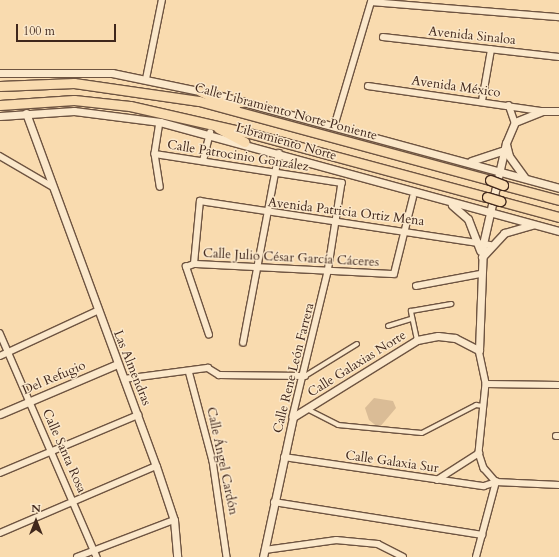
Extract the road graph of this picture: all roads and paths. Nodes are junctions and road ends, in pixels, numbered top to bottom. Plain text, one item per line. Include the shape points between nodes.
1 (162, 0) edge
2 (559, 17) edge
3 (383, 37) dead end
4 (491, 50) junction
5 (559, 57) edge
6 (0, 73) edge
7 (146, 78) junction
8 (0, 86) edge
9 (368, 86) dead end
10 (200, 91) junction
11 (199, 101) junction
12 (482, 101) junction
13 (224, 102) junction
14 (242, 102) junction
15 (0, 105) edge
16 (509, 106) junction
17 (542, 111) junction
18 (559, 111) edge
19 (26, 113) junction
20 (249, 115) junction
21 (0, 116) edge
22 (160, 122) junction
23 (208, 122) junction
24 (515, 122) junction
25 (334, 127) junction
26 (224, 132) junction
27 (210, 133) junction
28 (249, 133) junction
29 (244, 142) junction
30 (505, 146) junction
31 (279, 152) junction
32 (155, 154) junction
33 (0, 156) edge
34 (203, 161) junction
35 (463, 162) junction
36 (500, 170) junction
37 (276, 172) junction
38 (526, 178) junction
39 (342, 183) joint
40 (160, 187) dead end
41 (559, 188) edge
42 (55, 189) junction
43 (413, 197) dead end
44 (559, 200) edge
45 (448, 201) junction
46 (489, 213) junction
47 (267, 214) junction
48 (559, 217) edge
49 (337, 222) junction
50 (536, 225) junction
51 (406, 230) junction
52 (559, 231) edge
53 (484, 244) junction
54 (194, 264) junction
55 (258, 269) junction
56 (328, 272) junction
57 (480, 274) junction
58 (416, 286) dead end
59 (451, 304) dead end
60 (97, 311) junction
61 (411, 318) junction
62 (388, 326) dead end
63 (0, 333) edge
64 (209, 335) dead end
65 (417, 340) junction
66 (243, 343) dead end
67 (357, 344) dead end
68 (479, 350) junction
69 (9, 352) junction
70 (0, 356) edge
71 (117, 364) junction
72 (189, 371) junction
73 (305, 376) junction
74 (124, 379) junction
75 (486, 384) junction
76 (559, 385) edge
77 (30, 401) junction
78 (483, 406) junction
79 (307, 409) junction
80 (0, 414) edge
81 (138, 415) junction
82 (293, 417) junction
83 (52, 450) junction
84 (479, 453) junction
85 (284, 457) junction
86 (156, 466) junction
87 (0, 473) edge
88 (437, 480) junction
89 (496, 482) junction
90 (559, 484) edge
91 (75, 500) junction
92 (274, 502) junction
93 (174, 520) junction
94 (0, 533) edge
95 (482, 535) junction
96 (94, 550) junction
97 (264, 553) edge
98 (77, 557) edge
99 (97, 557) edge
100 (177, 557) edge
101 (228, 557) edge
102 (403, 557) edge
103 (476, 557) edge

1 - 7 street
2 - 25 street via 371,2
3 - 4 street, Avenida Sinaloa
4 - 5 street, Avenida Sinaloa
4 - 12 street
6 - 7 street via 112,73
7 - 10 street
8 - 11 highway, Calle Libramiento Norte Poniente via 74,83
9 - 12 street, Avenida México
10 - 13 highway
10 - 14 street
11 - 13 highway
11 - 20 highway, Calle Libramiento Norte Poniente
12 - 16 street, Avenida México
13 - 14 highway
13 - 20 highway
14 - 25 street
15 - 23 highway via 74,100 130,106
16 - 17 street, Avenida México
16 - 24 street
17 - 18 street
17 - 24 street
19 - 21 street, Libramiento Norte
19 - 22 street, Libramiento Norte via 74,111
19 - 42 street, Las Almendras
20 - 44 highway, Calle Libramiento Norte Poniente, bridge
22 - 27 street, Libramiento Norte
22 - 32 street
23 - 26 highway
23 - 28 highway
24 - 30 street
25 - 35 street
26 - 27 highway
26 - 28 highway
26 - 29 highway
27 - 29 street, Libramiento Norte
27 - 34 street
28 - 48 highway, bridge
29 - 31 street, Libramiento Norte
30 - 35 street via 479,160
30 - 36 street
30 - 38 street via 513,162
31 - 37 street
31 - 45 street, Libramiento Norte
32 - 34 street, Calle Patrocinio González
32 - 40 street
33 - 42 street
34 - 37 street, Calle Patrocinio González
35 - 36 street
36 - 38 street
36 - 46 street
37 - 39 street, Calle Patrocinio González
37 - 47 street
38 - 41 street
39 - 49 street, Calle Rene León Farrera
42 - 60 street, Las Almendras
43 - 51 street
45 - 46 street, Libramiento Norte
45 - 53 street via 468,219
46 - 50 street, Libramiento Norte
46 - 53 street
47 - 49 street, Avenida Patricia Ortiz Mena
47 - 54 street, Avenida Patricia Ortiz Mena via 200,201
47 - 55 street
49 - 51 street, Avenida Patricia Ortiz Mena
49 - 56 street, Calle Rene León Farrera
50 - 52 street, Libramiento Norte
50 - 53 street via 504,233
51 - 53 street, Avenida Patricia Ortiz Mena
51 - 56 street, Calle Julio César García Cáceres via 394,274
53 - 57 street
54 - 55 street, Calle Julio César García Cáceres
54 - 64 street, Calle Julio César García Cáceres via 186,267
55 - 56 street, Calle Julio César García Cáceres
55 - 66 street
56 - 73 street, Calle Rene León Farrera
57 - 58 street
57 - 68 street
59 - 61 street via 411,311
60 - 69 street
60 - 71 street, Las Almendras
61 - 62 street
61 - 65 street
63 - 69 street, Calle Santa Rosa
65 - 68 street, Calle Galaxias Norte via 438,336 455,338
65 - 79 street, Calle Galaxias Norte
67 - 73 street
68 - 75 street
69 - 70 street
69 - 77 street, Calle Santa Rosa
71 - 74 street, Las Almendras
71 - 77 street, Del Refugio
72 - 73 street via 208,368 219,375
72 - 74 street
72 - 101 street, Calle Ángel Cardón via 213,461
73 - 82 street, Calle Rene León Farrera
74 - 81 street, Las Almendras
75 - 76 street
75 - 78 street
77 - 80 street, Del Refugio
77 - 83 street, Calle Santa Rosa
78 - 79 street via 476,405 422,432 338,425
78 - 84 street
79 - 82 street, Calle Galaxias Norte
81 - 83 street
81 - 86 street, Las Almendras
82 - 85 street, Calle Rene León Farrera
83 - 87 street
83 - 91 street, Calle Santa Rosa
84 - 88 street
84 - 89 street via 484,468
85 - 88 street, Calle Galaxia Sur
85 - 92 street, Calle Rene León Farrera
86 - 91 street
86 - 93 street, Las Almendras
88 - 89 street, Calle Galaxia Sur via 484,486
89 - 90 street, Calle Galaxia Sur
89 - 95 street
91 - 94 street
91 - 96 street, Calle Santa Rosa
92 - 95 street
92 - 97 street, Calle Rene León Farrera
93 - 96 street
93 - 100 street, Las Almendras
95 - 103 street
96 - 98 street
96 - 99 street, Calle Santa Rosa
97 - 102 street via 336,540 378,544

